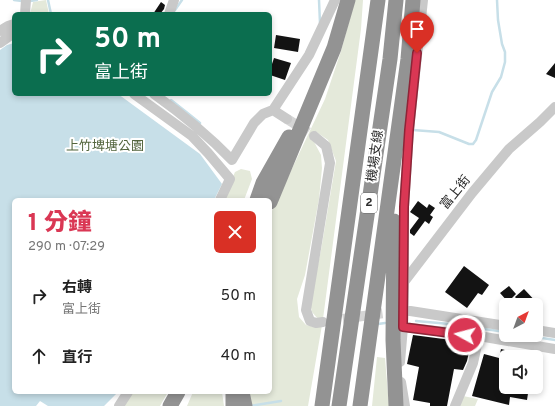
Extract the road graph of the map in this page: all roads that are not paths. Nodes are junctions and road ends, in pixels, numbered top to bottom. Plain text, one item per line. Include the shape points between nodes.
1 (26, 0) edge
2 (174, 0) edge
3 (335, 0) edge
4 (348, 0) edge
5 (378, 0) edge
6 (396, 0) edge
7 (413, 0) edge
8 (423, 0) edge
9 (25, 12) edge
10 (170, 12) edge
11 (12, 25) edge
12 (0, 31) edge
13 (12, 34) edge
14 (0, 42) edge
15 (321, 78) junction
16 (137, 96) edge
17 (157, 96) edge
18 (555, 107) edge
19 (273, 110) junction
20 (287, 119) tunnel mouth
21 (314, 136) tunnel mouth
22 (398, 138) junction
23 (221, 198) edge
24 (258, 198) edge
25 (272, 198) edge
26 (404, 282) junction
27 (404, 310) junction
28 (467, 320) junction
29 (322, 322) tunnel mouth
30 (499, 325) edge
31 (403, 327) junction
32 (371, 331) junction
33 (543, 331) edge
34 (555, 333) edge
35 (465, 335) junction
36 (479, 336) junction
37 (555, 349) edge
38 (127, 394) edge
39 (177, 394) edge
40 (185, 394) edge
41 (233, 394) edge
42 (242, 394) edge
43 (119, 406) edge
44 (170, 406) edge
45 (180, 406) edge
46 (233, 406) edge
47 (244, 406) edge
48 (322, 406) edge
49 (339, 406) edge
50 (360, 406) edge
51 (367, 406) edge
52 (396, 406) edge
53 (405, 406) edge
54 (455, 406) edge

1 - 9 street
2 - 10 street
3 - 19 street via 309,55
4 - 15 highway via 334,48
5 - 48 highway, 機場支線 / 2
6 - 49 highway, 機場支線 / 2 via 390,59
7 - 22 highway
8 - 26 street via 409,130 404,207
11 - 12 street
13 - 14 street
15 - 24 highway via 263,183
15 - 25 highway
16 - 23 street via 192,136 230,179
17 - 19 street via 182,113 232,160 254,123
18 - 26 street, 富上街 via 509,149 472,192
19 - 20 street
21 - 29 street via 326,146 330,163 306,310 310,321
22 - 32 highway
22 - 52 highway via 393,285
26 - 27 street
27 - 28 street
27 - 31 street
28 - 30 street
28 - 35 street
31 - 35 street
31 - 53 street via 399,369
32 - 50 highway
32 - 51 highway
33 - 34 street
35 - 36 street
36 - 37 street
36 - 54 street via 473,363
38 - 43 street
39 - 44 highway
40 - 45 highway
41 - 46 highway
42 - 47 highway

